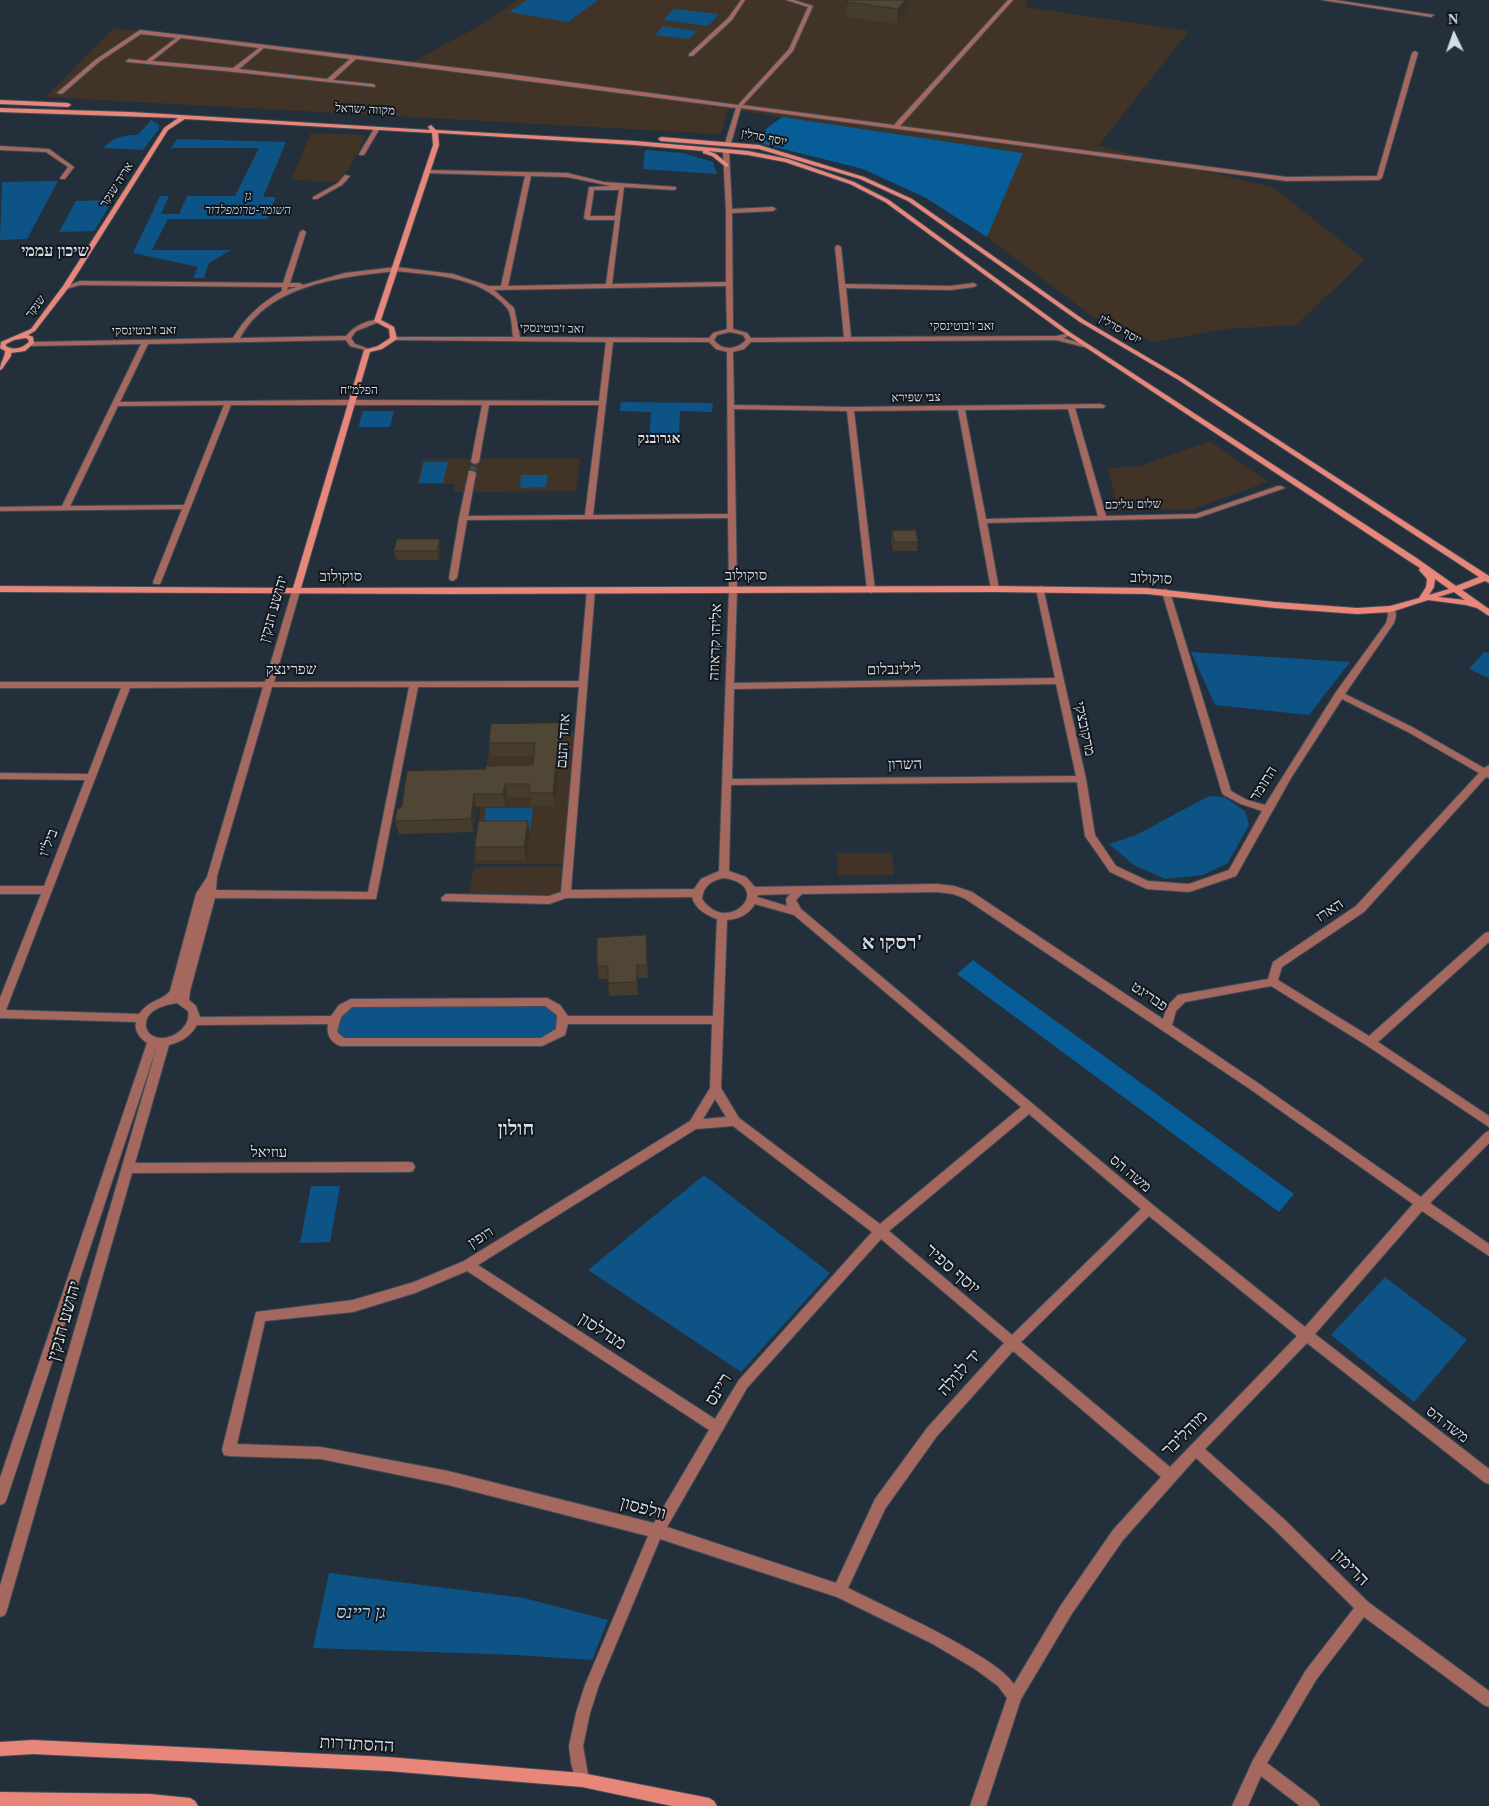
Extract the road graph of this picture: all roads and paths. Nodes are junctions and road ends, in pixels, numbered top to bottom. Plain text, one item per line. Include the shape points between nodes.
1 (744, 0) edge
2 (788, 0) edge
3 (1010, 0) edge
4 (1324, 0) edge
5 (1431, 15) dead end
6 (180, 37) junction
7 (263, 46) junction
8 (1415, 53) dead end
9 (691, 55) dead end
10 (355, 57) junction
11 (129, 61) dead end
12 (148, 62) junction
13 (234, 70) junction
14 (328, 82) junction
15 (373, 86) dead end
16 (60, 93) dead end
17 (0, 102) edge
18 (0, 106) edge
19 (74, 106) junction
20 (739, 107) junction
21 (56, 108) junction
22 (0, 110) edge
23 (66, 112) junction
24 (202, 113) junction
25 (141, 114) junction
26 (182, 118) junction
27 (426, 124) junction
28 (377, 128) junction
29 (894, 128) junction
30 (166, 129) junction
31 (436, 132) junction
32 (471, 134) junction
33 (436, 145) junction
34 (727, 147) junction
35 (0, 148) edge
36 (689, 148) junction
37 (362, 154) dead end
38 (726, 165) junction
39 (426, 172) junction
40 (528, 175) junction
41 (347, 176) dead end
42 (63, 178) dead end
43 (674, 188) dead end
44 (316, 198) dead end
45 (774, 209) dead end
46 (729, 210) junction
47 (618, 218) junction
48 (303, 232) dead end
49 (838, 247) dead end
50 (396, 269) junction
51 (285, 284) junction
52 (730, 284) junction
53 (306, 285) junction
54 (609, 285) junction
55 (974, 285) dead end
56 (843, 286) junction
57 (66, 287) junction
58 (488, 288) junction
59 (504, 288) junction
60 (283, 293) junction
61 (377, 321) junction
62 (1082, 321) junction
63 (730, 330) junction
64 (1070, 334) junction
65 (21, 336) junction
66 (348, 338) junction
67 (1056, 338) junction
68 (394, 339) junction
69 (517, 339) junction
70 (848, 339) junction
71 (711, 340) junction
72 (749, 340) junction
73 (235, 341) junction
74 (610, 341) junction
75 (145, 342) junction
76 (2, 343) edge
77 (32, 344) junction
78 (1088, 346) junction
79 (8, 350) junction
80 (366, 350) junction
81 (730, 350) junction
82 (0, 368) edge
83 (352, 402) junction
84 (116, 404) junction
85 (228, 404) junction
86 (486, 404) junction
87 (602, 404) junction
88 (1101, 406) dead end
89 (731, 407) junction
90 (961, 408) junction
91 (1071, 408) junction
92 (850, 410) junction
93 (474, 462) tunnel mouth
94 (472, 473) tunnel mouth
95 (1281, 488) dead end
96 (185, 507) junction
97 (64, 508) junction
98 (0, 509) edge
99 (589, 515) junction
100 (732, 516) junction
101 (1102, 517) junction
102 (463, 518) junction
103 (981, 520) junction
104 (1415, 561) junction
105 (453, 578) dead end
106 (1487, 579) edge
107 (157, 582) dead end
108 (995, 588) junction
109 (0, 589) edge
110 (1040, 589) junction
111 (1456, 589) junction
112 (591, 590) junction
113 (733, 590) junction
114 (871, 590) junction
115 (296, 591) junction
116 (1166, 592) junction
117 (1422, 599) junction
118 (1391, 608) junction
119 (1488, 612) edge
120 (1060, 681) junction
121 (126, 684) junction
122 (269, 684) junction
123 (414, 684) junction
124 (583, 684) junction
125 (0, 685) edge
126 (729, 686) junction
127 (1339, 694) junction
128 (1488, 772) edge
129 (0, 776) edge
130 (90, 777) junction
131 (1081, 779) junction
132 (728, 782) junction
133 (1266, 809) junction
134 (1113, 870) joint
135 (724, 874) junction
136 (212, 876) junction
137 (801, 889) junction
138 (0, 890) edge
139 (47, 890) junction
140 (697, 892) junction
141 (210, 894) junction
142 (566, 894) junction
143 (753, 895) junction
144 (446, 898) dead end
145 (797, 912) junction
146 (722, 917) junction
147 (1489, 936) edge
148 (1272, 982) junction
149 (169, 1000) junction
150 (184, 1001) junction
151 (0, 1013) edge
152 (141, 1018) junction
153 (333, 1020) junction
154 (564, 1020) junction
155 (717, 1020) junction
156 (194, 1021) junction
157 (1166, 1026) junction
158 (159, 1042) junction
159 (1370, 1042) junction
160 (715, 1089) junction
161 (1029, 1107) junction
162 (735, 1120) junction
163 (1489, 1122) edge
164 (694, 1124) junction
165 (1489, 1136) edge
166 (409, 1167) dead end
167 (128, 1168) junction
168 (1422, 1203) junction
169 (1148, 1209) junction
170 (880, 1231) junction
171 (1489, 1251) edge
172 (468, 1265) junction
173 (1306, 1335) junction
174 (1011, 1344) junction
175 (718, 1428) junction
176 (1196, 1449) junction
177 (229, 1450) joint
178 (1170, 1476) junction
179 (1489, 1477) edge
180 (0, 1498) edge
181 (657, 1531) junction
182 (839, 1591) junction
183 (1363, 1607) junction
184 (0, 1610) edge
185 (1015, 1696) junction
186 (1489, 1700) edge
187 (0, 1749) edge
188 (1258, 1765) junction
189 (582, 1780) junction
190 (0, 1800) edge
191 (190, 1806) edge
192 (710, 1806) edge
193 (978, 1806) edge
194 (1240, 1806) edge
195 (1312, 1806) edge

1 - 9 street via 730,19
2 - 20 street via 811,6 791,50
3 - 29 street
4 - 5 street
6 - 7 street
6 - 12 street
6 - 16 street via 140,32 96,61
7 - 10 street
7 - 13 street
8 - 29 street via 1379,178 1286,179
10 - 14 street
10 - 20 street
11 - 12 street
12 - 13 street
13 - 14 street
14 - 15 street
17 - 19 main road, מקווה ישראל
18 - 21 main road
19 - 21 main road
19 - 24 main road, מקווה ישראל
20 - 29 street
20 - 34 street
21 - 23 main road
22 - 23 main road, מקווה ישראל
23 - 25 main road, מקווה ישראל
24 - 26 main road, אריה שנקר
24 - 27 main road, מקווה ישראל
25 - 26 main road, מקווה ישראל
25 - 30 main road via 160,120
26 - 28 main road, מקווה ישראל
26 - 30 main road, אריה שנקר
27 - 31 main road
27 - 34 main road, מקווה ישראל
28 - 31 main road, מקווה ישראל
28 - 37 street
30 - 57 main road, אריה שנקר
31 - 32 main road, מקווה ישראל
31 - 33 main road
32 - 33 main road via 448,138
32 - 36 main road, מקווה ישראל
33 - 39 main road
34 - 36 main road, מקווה ישראל
34 - 38 street
34 - 62 main road, יוסף סרלין via 759,147 786,153 862,178 910,200
34 - 64 main road, יוסף סרלין via 786,160 852,183 887,201
35 - 42 street via 47,150 71,167
36 - 38 main road via 714,155
38 - 46 street
39 - 40 street
39 - 50 main road
40 - 43 street via 567,175 604,184
40 - 59 street
41 - 44 street
45 - 46 street
46 - 52 street
47 - 47 street via 622,188 591,188 587,218
47 - 54 street
48 - 51 street
49 - 56 street
50 - 53 street via 345,275
50 - 58 street via 453,276
50 - 61 main road
51 - 53 street
51 - 57 street via 80,283
51 - 60 street
52 - 54 street
52 - 63 street
53 - 60 street
54 - 59 street
55 - 56 street via 950,288
56 - 70 street
57 - 65 main road, שנקר via 33,330
58 - 59 street
58 - 69 street via 511,308
60 - 73 street via 253,314
61 - 66 street via 354,330
61 - 68 main road via 392,328
62 - 64 main road
62 - 106 main road, יוסף סרלין via 1179,378
63 - 71 street via 719,332
63 - 72 street via 740,332
64 - 67 street, זאב ז'בוטינסקי
64 - 78 main road, יוסף סרלין
65 - 76 main road, שנקר
65 - 77 main road via 31,338
66 - 73 street, זאב ז'בוטינסקי
66 - 80 street via 352,345
67 - 70 street, זאב ז'בוטינסקי
67 - 78 street, זאב ז'בוטינסקי
68 - 69 street, זאב ז'בוטינסקי
68 - 80 main road via 380,348
69 - 74 street, זאב ז'בוטינסקי
70 - 72 street, זאב ז'בוטינסקי
71 - 74 street, זאב ז'בוטינסקי
71 - 81 street via 714,346
72 - 81 street via 745,346
73 - 75 street, זאב ז'בוטינסקי
74 - 87 street
75 - 77 street, זאב ז'בוטינסקי
75 - 84 street
76 - 79 main road
77 - 79 main road via 21,350
78 - 104 main road, יוסף סרלין
79 - 82 main road
80 - 83 main road, יהושע חנקין
81 - 89 street, אליהו קראוזה
83 - 85 street, הפלמ"ח
83 - 86 street, הפלמ"ח
83 - 115 main road, יהושע חנקין
84 - 85 street, הפלמ"ח
84 - 97 street
85 - 96 street
86 - 87 street, הפלמ"ח
86 - 93 street
87 - 99 street
88 - 91 street, צבי שפירא
89 - 92 street, צבי שפירא
89 - 100 street, אליהו קראוזה
90 - 91 street, צבי שפירא
90 - 92 street, צבי שפירא
90 - 103 street
91 - 101 street
92 - 114 street
94 - 102 street
95 - 101 street, שלום עליכם via 1197,516
96 - 97 street
96 - 107 street
97 - 98 street
99 - 100 street
99 - 102 street
100 - 113 street, אליהו קראוזה
101 - 103 street, שלום עליכם
102 - 105 street
103 - 108 street
104 - 111 main road, יוסף סרלין
104 - 117 main road via 1431,579
106 - 111 main road, סוקולוב
108 - 110 main road, סוקולוב
108 - 114 main road, סוקולוב
109 - 115 main road, סוקולוב
110 - 116 main road, סוקולוב
110 - 120 street, מרקובצקי
111 - 117 main road, סוקולוב
111 - 119 main road, יוסף סרלין
112 - 113 main road, סוקולוב
112 - 115 main road, סוקולוב
112 - 124 street, אחד העם
113 - 114 main road, סוקולוב
113 - 126 street, אליהו קראוזה
115 - 122 street, יהושע חנקין
116 - 118 main road, סוקולוב via 1357,611
116 - 133 street via 1227,793
117 - 118 main road, סוקולוב
117 - 119 main road via 1467,603
118 - 127 street, התומר via 1390,623
120 - 126 street, לילינבלום
120 - 131 street, מרקובצקי
121 - 122 street, שפרינצק
121 - 125 street, שפרינצק
121 - 130 street, ביל"ו
122 - 123 street, שפרינצק
122 - 136 street, יהושע חנקין
123 - 124 street, שפרינצק
123 - 141 street via 372,896
124 - 142 street, אחד העם
126 - 132 street, אליהו קראוזה
127 - 128 street
127 - 133 street, התומר
128 - 148 street, הארז via 1360,909 1276,965
129 - 130 street
130 - 139 street, ביל"ו
131 - 132 street, השרון
131 - 134 street, מרקובצקי via 1090,836
132 - 135 street, אליהו קראוזה
133 - 134 street, התומר via 1233,873 1189,888 1148,885
135 - 140 street via 706,880
135 - 143 street via 749,884
136 - 141 street, יהושע חנקין
136 - 149 street, יהושע חנקין via 202,894 175,992
137 - 143 street, פבריגט
137 - 145 street via 791,899
137 - 157 street, פבריגט via 937,888 968,895
138 - 139 street
139 - 151 street, ביל"ו
140 - 142 street
140 - 146 street via 700,906
141 - 150 street, יהושע חנקין
142 - 144 street via 549,900
143 - 145 street, משה הס
143 - 146 street via 745,910
145 - 161 street, משה הס
146 - 155 street
147 - 159 street
148 - 157 street via 1182,998 1171,1009
148 - 159 street
149 - 150 street
149 - 152 street via 152,1006
150 - 156 street via 193,1009
151 - 152 street
152 - 158 street via 141,1032 146,1038
153 - 154 street via 341,1007 351,1003 547,1002 560,1010
153 - 154 street via 332,1033 341,1042 542,1042 561,1032
153 - 156 street
154 - 155 street
155 - 160 street
156 - 158 street via 186,1033
157 - 168 street, פבריגט
158 - 167 street, יהושע חנקין
158 - 180 street, יהושע חנקין
159 - 163 street
160 - 162 street, יוסף ספיר
160 - 164 street, רופין
161 - 169 street, משה הס
161 - 170 street, ריינס
162 - 164 street, רופין
162 - 170 street, יוסף ספיר
164 - 172 street, רופין
165 - 168 street, מוהליבר
166 - 167 street, עוזיאל
167 - 184 street, יהושע חנקין
168 - 171 street, פבריגט
168 - 173 street, מוהליבר
169 - 173 street, משה הס
169 - 174 street, יד לגולה
170 - 174 street, יוסף ספיר
170 - 175 street, ריינס via 743,1384
172 - 175 street, מנדלסון
172 - 177 street, רופין via 415,1287 353,1306 260,1316
173 - 176 street, מוהליבר
173 - 179 street, משה הס
174 - 178 street, יוסף ספיר
174 - 182 street, יד לגולה via 932,1432 880,1504
175 - 181 street, ריינס
176 - 178 street, מוהליבר
176 - 183 street, הרימון via 1280,1524
177 - 181 street, וולפסון via 321,1453 448,1478
178 - 185 street, מוהליבר via 1118,1535 1066,1610
181 - 182 street, וולפסון
181 - 189 street, ריינס via 583,1713 576,1746
182 - 185 street, וולפסון via 936,1638 980,1664 1003,1681
183 - 186 street, הרימון
183 - 188 street via 1311,1675
185 - 193 street, מוהליבר
187 - 189 main road, ההסתדרות via 33,1747 388,1764
188 - 194 street
188 - 195 street
189 - 192 main road, ההסתדרות
190 - 191 main road via 150,1802

